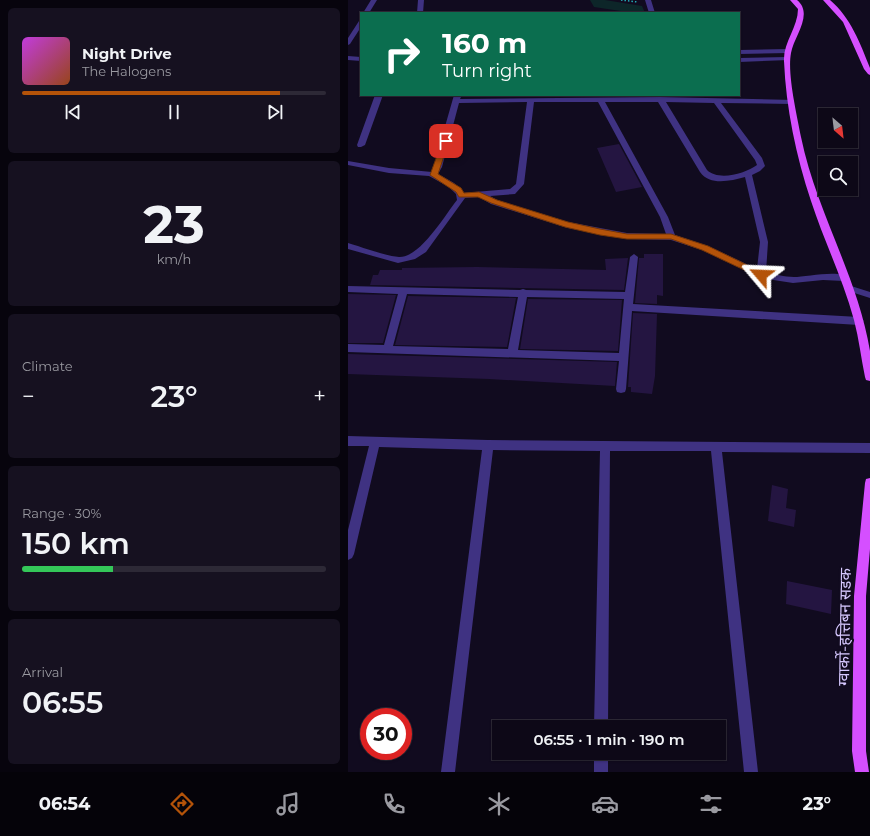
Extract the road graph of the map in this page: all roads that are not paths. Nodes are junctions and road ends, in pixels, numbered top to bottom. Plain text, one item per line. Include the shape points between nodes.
1 (374, 0) edge
2 (421, 0) edge
3 (648, 0) edge
4 (793, 0) edge
5 (826, 0) edge
6 (367, 12) edge
7 (420, 12) edge
8 (652, 12) edge
9 (360, 24) edge
10 (348, 43) edge
11 (740, 52) edge
12 (788, 55) junction
13 (348, 58) edge
14 (360, 59) edge
15 (740, 60) edge
16 (870, 73) edge
17 (379, 96) edge
18 (684, 97) edge
19 (458, 98) edge
20 (600, 99) junction
21 (531, 100) junction
22 (660, 100) junction
23 (716, 101) junction
24 (790, 102) junction
25 (361, 145) dead end
26 (348, 163) edge
27 (748, 174) junction
28 (434, 175) junction
29 (479, 194) junction
30 (462, 196) junction
31 (671, 237) junction
32 (348, 246) edge
33 (634, 257) dead end
34 (761, 275) junction
35 (844, 278) junction
36 (848, 288) junction
37 (348, 289) edge
38 (404, 292) junction
39 (523, 292) junction
40 (870, 295) edge
41 (629, 296) junction
42 (628, 307) junction
43 (858, 321) junction
44 (348, 348) edge
45 (387, 350) junction
46 (512, 354) junction
47 (624, 357) junction
48 (870, 377) edge
49 (621, 389) dead end
50 (348, 441) edge
51 (375, 443) junction
52 (488, 445) junction
53 (605, 446) junction
54 (716, 448) junction
55 (870, 448) edge
56 (870, 483) edge
57 (348, 554) edge
58 (601, 720) edge
59 (601, 760) edge
60 (448, 772) edge
61 (601, 772) edge
62 (751, 772) edge
63 (862, 772) edge

1 - 6 street
2 - 7 street
3 - 8 street
4 - 12 main road via 799,5 801,16
5 - 16 main road via 848,23
9 - 10 street
11 - 12 street
12 - 15 street
12 - 24 main road
13 - 14 street
17 - 25 street
18 - 22 street
18 - 23 street
19 - 21 street
19 - 28 street
20 - 21 street
20 - 22 street
20 - 31 street via 664,217
21 - 29 street via 520,184 512,192
22 - 27 street via 709,177
23 - 24 street
23 - 27 street via 759,160 758,170
24 - 35 main road via 815,200
26 - 28 street
27 - 34 street via 764,242
28 - 30 street via 459,190
29 - 30 street
29 - 31 street via 494,202 574,226 627,236
30 - 32 street via 423,250 406,260
31 - 34 street via 705,248
33 - 41 street
34 - 35 street via 793,280
35 - 36 main road
36 - 40 street
36 - 43 main road
37 - 38 street
38 - 39 street
38 - 45 street
39 - 41 street
39 - 46 street
41 - 42 street
42 - 43 street
42 - 47 street
43 - 48 main road
44 - 45 street
45 - 46 street
46 - 47 street
47 - 49 street
50 - 51 street
51 - 52 street
51 - 57 street
52 - 53 street
52 - 60 street
53 - 54 street
53 - 58 street
54 - 55 street
54 - 62 street
56 - 63 main road, ग्वार्को-हत्तिबन सडक via 860,596 859,751
59 - 61 street

